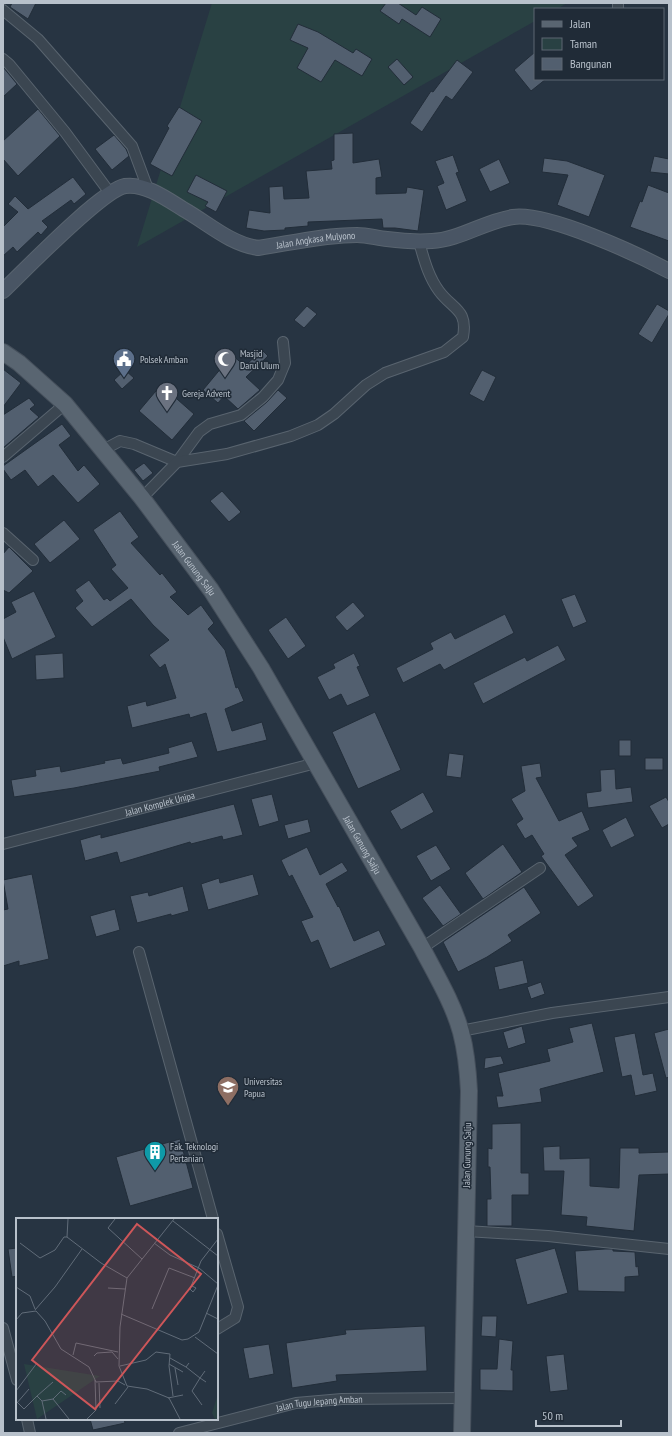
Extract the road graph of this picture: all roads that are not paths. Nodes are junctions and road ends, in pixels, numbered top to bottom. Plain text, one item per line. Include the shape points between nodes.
1 (3, 10) edge
2 (3, 59) edge
3 (148, 189) junction
4 (110, 193) junction
5 (419, 242) junction
6 (669, 271) edge
7 (3, 290) edge
8 (283, 342) dead end
9 (3, 352) edge
10 (65, 404) junction
11 (103, 450) junction
12 (3, 457) edge
13 (177, 462) junction
14 (142, 498) junction
15 (3, 533) edge
16 (33, 560) dead end
17 (316, 763) junction
18 (3, 844) edge
19 (540, 868) dead end
20 (422, 948) junction
21 (139, 952) dead end
22 (669, 997) edge
23 (461, 1032) junction
24 (213, 1218) edge
25 (466, 1231) junction
26 (218, 1237) edge
27 (669, 1249) edge
28 (218, 1327) edge
29 (3, 1328) edge
30 (16, 1375) edge
31 (462, 1398) junction
32 (27, 1420) edge
33 (30, 1433) edge
34 (179, 1433) edge
35 (462, 1433) edge

1 - 3 street via 38,39 132,146
2 - 4 street via 65,132
3 - 4 main road, Jalan Angkasa Mulyono via 124,186
3 - 5 main road, Jalan Angkasa Mulyono via 246,246 258,248 341,235
4 - 7 main road, Jalan Angkasa Mulyono
5 - 6 main road, Jalan Angkasa Mulyono via 450,238 486,224 514,217 538,219 580,232
5 - 13 street via 426,266 439,291 458,311 466,324 463,338 444,352 385,373 366,385 318,425 291,436 227,454
8 - 13 street via 285,363 278,380 263,397 241,415 210,424 199,432
9 - 10 main road, Jalan Gunung Salju
10 - 11 main road, Jalan Gunung Salju
10 - 12 street
11 - 13 street via 120,441 134,444
11 - 14 main road, Jalan Gunung Salju
13 - 14 street
14 - 17 main road, Jalan Gunung Salju via 211,590 261,668
15 - 16 street
17 - 18 street, Jalan Komplek Unipa
17 - 20 main road, Jalan Gunung Salju
19 - 20 street
20 - 23 main road, Jalan Gunung Salju via 445,990
21 - 24 street
22 - 23 street via 552,1013
23 - 25 main road, Jalan Gunung Salju via 469,1091
25 - 27 street via 548,1236
25 - 31 main road, Jalan Gunung Salju
26 - 28 street via 238,1307 235,1318
29 - 30 street
31 - 34 street, Jalan Tugu Jepang Amban via 342,1399 296,1403
31 - 35 main road, Jalan Gunung Salju
32 - 33 street

